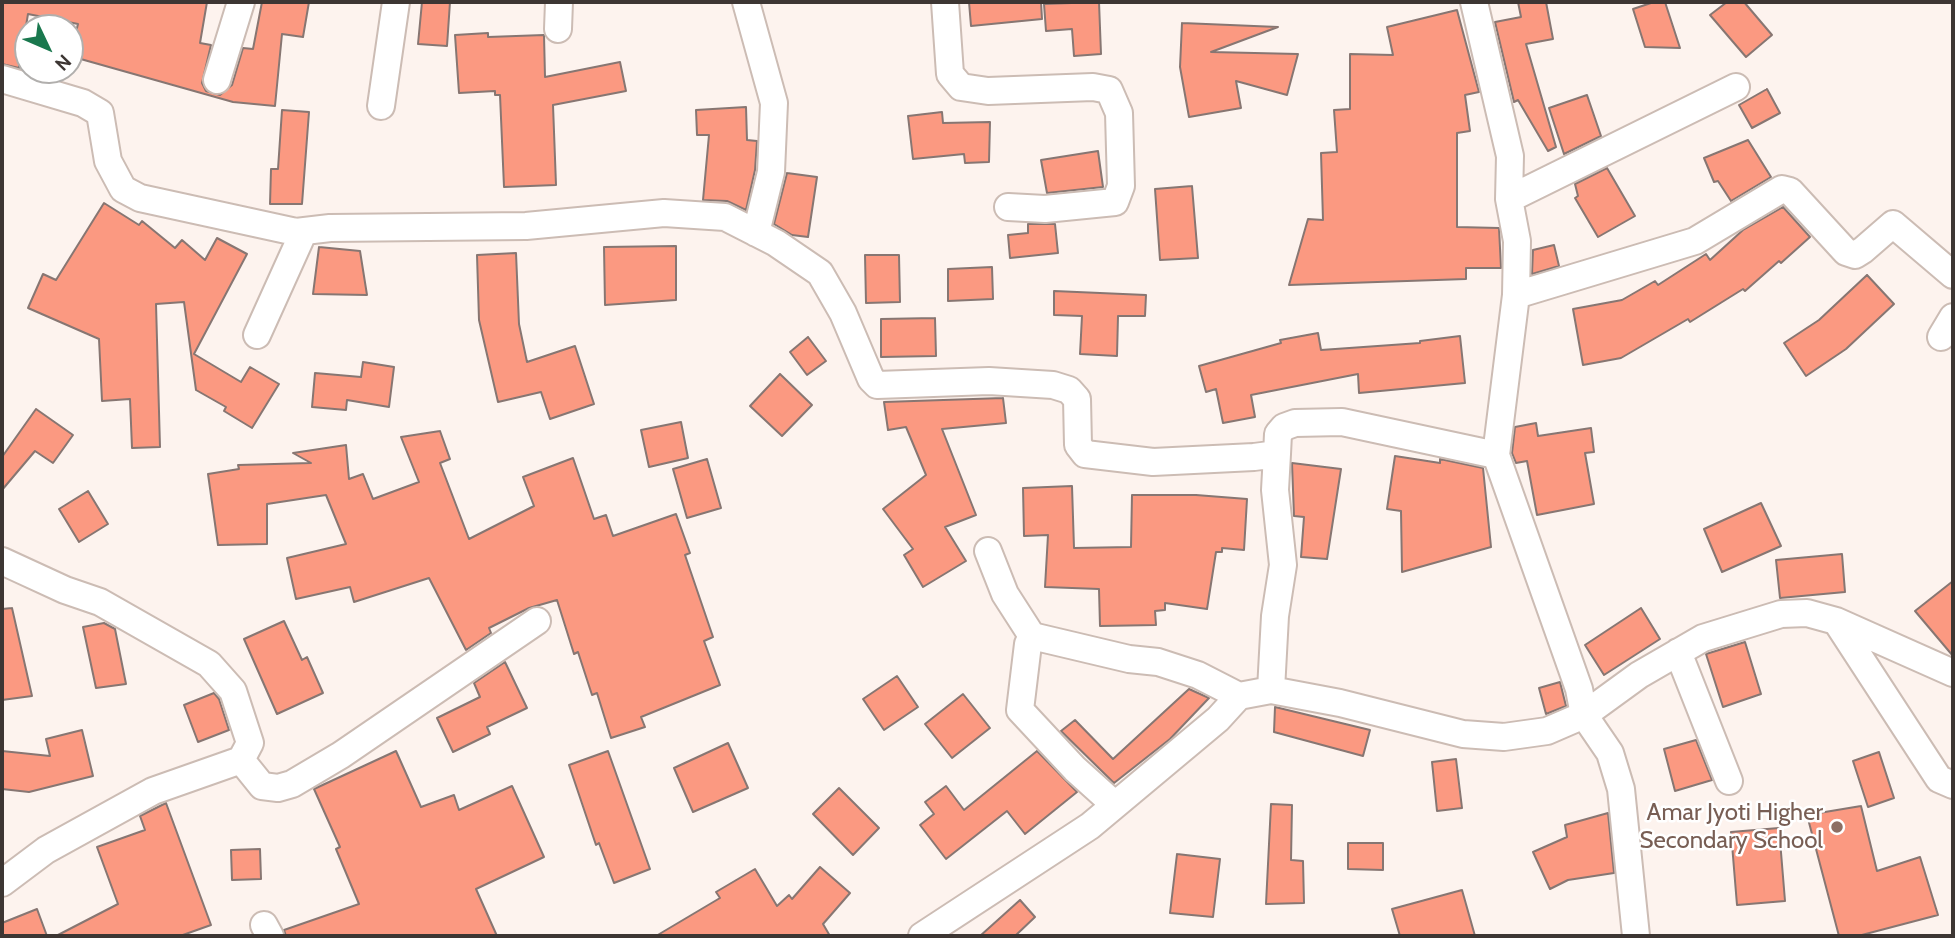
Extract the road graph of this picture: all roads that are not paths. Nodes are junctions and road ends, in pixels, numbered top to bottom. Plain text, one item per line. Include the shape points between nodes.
1 (240, 2) edge
2 (396, 2) edge
3 (558, 2) edge
4 (746, 2) edge
5 (945, 2) edge
6 (1474, 2) edge
7 (558, 29) dead end
8 (2, 79) edge
9 (217, 80) dead end
10 (1736, 87) dead end
11 (381, 106) dead end
12 (1509, 199) junction
13 (1008, 208) dead end
14 (304, 231) junction
15 (757, 233) junction
16 (1953, 275) edge
17 (1516, 295) junction
18 (257, 335) dead end
19 (1277, 454) junction
20 (1496, 455) junction
21 (988, 551) dead end
22 (2, 561) edge
23 (537, 621) dead end
24 (1836, 621) junction
25 (1032, 636) junction
26 (1678, 652) junction
27 (1953, 673) edge
28 (1271, 690) junction
29 (1239, 696) junction
30 (1584, 715) junction
31 (241, 760) junction
32 (1729, 781) dead end
33 (1953, 785) edge
34 (1115, 805) junction
35 (2, 883) edge
36 (922, 936) edge
37 (1633, 936) edge

1 - 9 street
2 - 11 street
3 - 7 street
4 - 15 street via 774,103 771,172
5 - 13 street via 950,74 961,87 988,92 1109,90 1119,113 1121,186 1115,202
6 - 12 street via 1510,156
8 - 14 street via 83,103 100,113 108,161 123,189 140,198
10 - 12 street
12 - 17 street via 1517,241
14 - 15 street via 526,226 664,213 725,217
14 - 18 street
15 - 19 street via 820,273 877,385 989,381 1069,390 1077,399 1078,445 1085,454 1153,462
16 - 17 street via 1893,224 1855,255 1846,252 1790,191 1782,189 1695,241
17 - 20 street
19 - 20 street via 1278,434 1284,426 1342,422
19 - 28 street via 1275,490 1283,565
20 - 30 street via 1579,689
21 - 25 street via 1005,594
22 - 31 street via 100,602 209,664 233,691 250,743
23 - 31 street via 292,784 262,786
24 - 26 street via 1807,613 1781,614 1703,638
24 - 27 street
24 - 33 street via 1939,779
25 - 29 street via 1158,662
25 - 34 street via 1020,710
26 - 30 street
26 - 32 street
28 - 29 street
28 - 30 street via 1340,702 1464,734 1504,737 1547,731
29 - 34 street
30 - 37 street via 1610,753 1621,789 1633,887
31 - 35 street via 153,791 46,850
34 - 36 street

